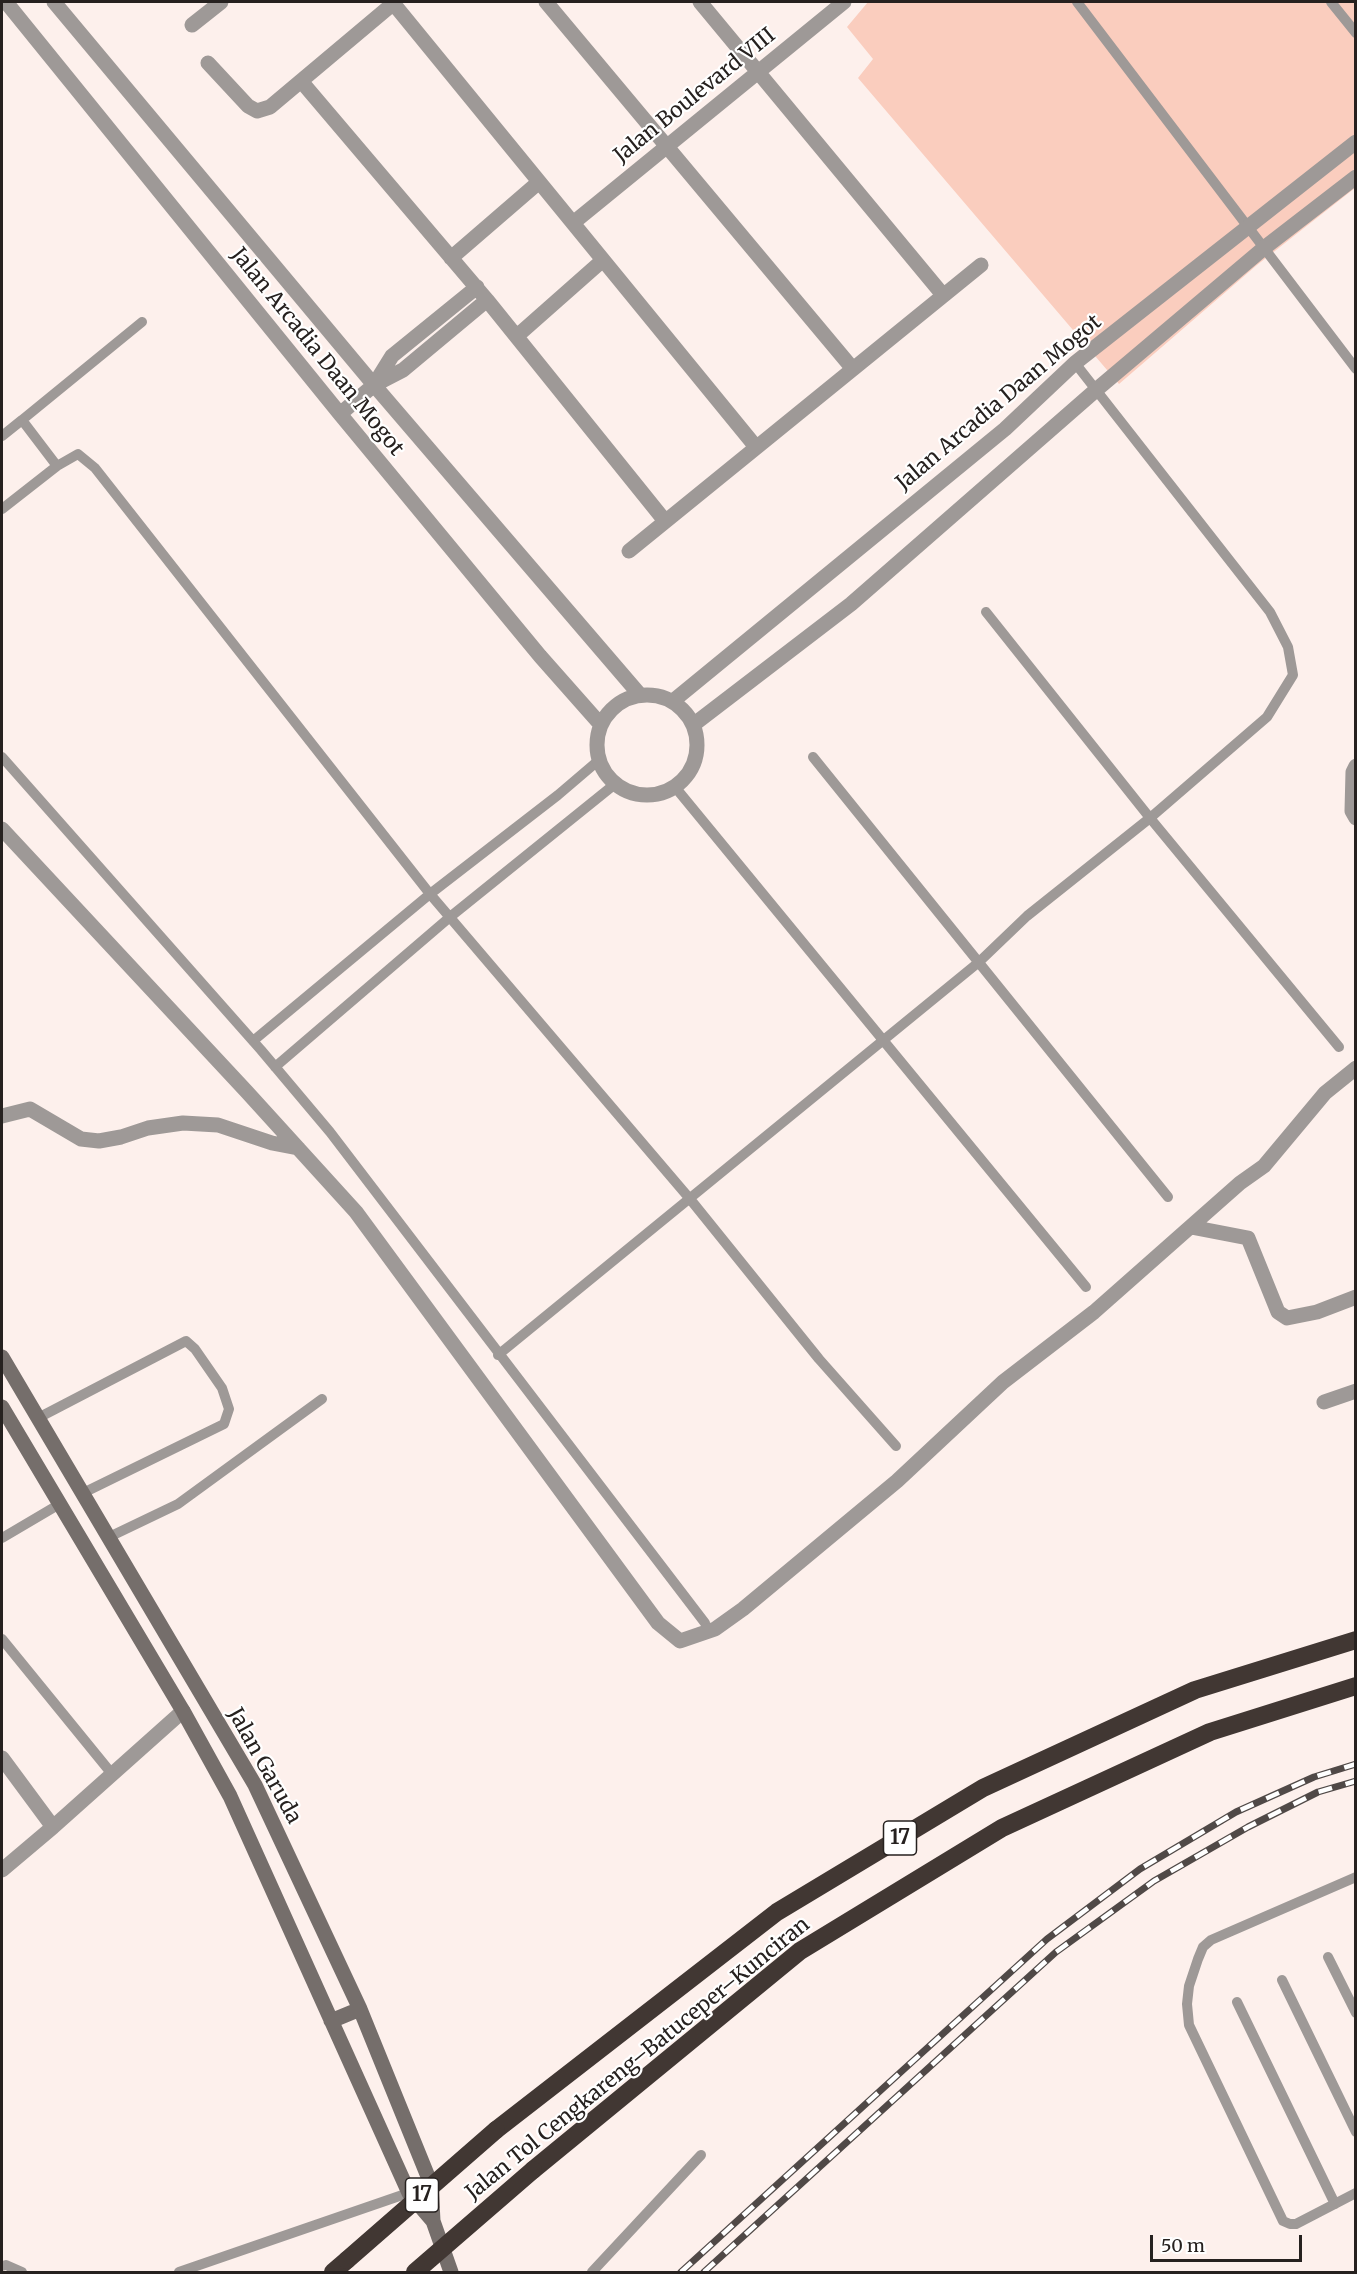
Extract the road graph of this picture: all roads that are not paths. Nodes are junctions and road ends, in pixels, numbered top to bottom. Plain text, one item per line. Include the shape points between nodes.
1 (6, 2) edge
2 (54, 2) edge
3 (221, 2) edge
4 (394, 2) edge
5 (546, 2) edge
6 (700, 2) edge
7 (844, 2) edge
8 (1077, 2) edge
9 (1331, 2) edge
10 (192, 25) dead end
11 (1356, 33) edge
12 (208, 63) dead end
13 (757, 71) junction
14 (301, 81) junction
15 (1356, 142) edge
16 (666, 145) junction
17 (1356, 177) edge
18 (539, 182) junction
19 (573, 223) junction
20 (1247, 228) junction
21 (1264, 248) junction
22 (451, 258) junction
23 (603, 260) junction
24 (981, 265) dead end
25 (477, 287) junction
26 (944, 295) junction
27 (487, 300) junction
28 (142, 322) dead end
29 (421, 333) junction
30 (517, 336) junction
31 (432, 346) junction
32 (1075, 363) junction
33 (853, 369) junction
34 (1356, 369) edge
35 (374, 386) junction
36 (1096, 390) junction
37 (340, 414) junction
38 (22, 420) junction
39 (2, 436) edge
40 (756, 447) junction
41 (57, 466) junction
42 (2, 509) edge
43 (665, 521) junction
44 (629, 551) dead end
45 (987, 612) dead end
46 (640, 694) junction
47 (673, 702) junction
48 (601, 725) junction
49 (693, 725) junction
50 (2, 757) edge
51 (813, 757) dead end
52 (599, 760) junction
53 (1356, 766) edge
54 (615, 784) junction
55 (675, 787) junction
56 (1150, 818) junction
57 (1356, 818) edge
58 (2, 829) edge
59 (430, 894) junction
60 (450, 917) junction
61 (979, 962) junction
62 (884, 1040) junction
63 (253, 1041) junction
64 (1339, 1047) dead end
65 (275, 1067) junction
66 (1356, 1068) edge
67 (2, 1116) edge
68 (298, 1148) junction
69 (1168, 1197) dead end
70 (690, 1199) junction
71 (1191, 1227) junction
72 (1086, 1287) dead end
73 (1356, 1298) edge
74 (498, 1354) junction
75 (2, 1357) edge
76 (1356, 1391) edge
77 (322, 1399) dead end
78 (1324, 1401) dead end
79 (2, 1407) edge
80 (38, 1418) junction
81 (15, 1430) junction
82 (896, 1446) dead end
83 (81, 1494) junction
84 (58, 1505) junction
85 (2, 1538) edge
86 (107, 1538) junction
87 (705, 1623) dead end
88 (2, 1639) edge
89 (1356, 1640) edge
90 (1356, 1686) edge
91 (183, 1711) junction
92 (2, 1758) edge
93 (112, 1774) junction
94 (255, 1785) junction
95 (230, 1796) junction
96 (53, 1827) junction
97 (2, 1870) edge
98 (1356, 1877) edge
99 (1328, 1957) dead end
100 (1282, 1980) dead end
101 (1237, 2002) dead end
102 (360, 2009) junction
103 (1356, 2013) edge
104 (331, 2020) junction
105 (1356, 2132) edge
106 (701, 2155) dead end
107 (430, 2184) junction
108 (409, 2193) junction
109 (1356, 2193) edge
110 (1335, 2204) junction
111 (433, 2221) junction
112 (2, 2266) edge
113 (340, 2266) edge
114 (22, 2272) edge
115 (179, 2272) edge
116 (414, 2272) edge
117 (451, 2272) edge
118 (592, 2272) edge

1 - 37 street, Jalan Arcadia Daan Mogot
2 - 35 street, Jalan Arcadia Daan Mogot
3 - 10 street
4 - 14 street
4 - 18 street
5 - 16 street
6 - 13 street
7 - 13 street, Jalan Boulevard VIII
8 - 20 lane
9 - 11 lane
12 - 14 street via 256,111 270,107
13 - 16 street, Jalan Boulevard VIII
13 - 26 street
14 - 22 street
15 - 20 street, Jalan Arcadia Daan Mogot
16 - 19 street, Jalan Boulevard VIII
16 - 33 street
17 - 21 street
18 - 19 street
18 - 22 street
19 - 23 street
20 - 21 lane
20 - 32 street, Jalan Arcadia Daan Mogot
21 - 34 lane
21 - 36 street
22 - 25 street
23 - 30 street
23 - 40 street
24 - 26 street
25 - 27 street
25 - 29 street
26 - 33 street
27 - 30 street
27 - 31 street
28 - 38 lane
29 - 31 street
29 - 35 street via 392,356
30 - 43 street
31 - 35 street via 403,370
32 - 36 lane
32 - 47 street, Jalan Arcadia Daan Mogot via 1005,429
33 - 40 street
35 - 37 street
35 - 46 street, Jalan Arcadia Daan Mogot
36 - 49 street via 850,604
36 - 56 lane via 1270,612 1288,647 1293,675 1267,717
37 - 48 street, Jalan Arcadia Daan Mogot
38 - 39 lane
38 - 41 lane
40 - 43 street
41 - 42 lane
41 - 59 lane via 78,454 95,468
43 - 44 street
45 - 56 lane
46 - 47 street via 657,695
46 - 48 street via 610,710
47 - 49 street
48 - 52 street via 597,742
49 - 55 street via 698,748 691,770
50 - 63 lane
51 - 61 lane
52 - 54 street
52 - 59 lane
53 - 57 street via 1352,811
54 - 55 street via 634,794 656,795
54 - 60 lane
55 - 62 lane
56 - 61 lane via 1027,916
56 - 64 lane
58 - 68 street
59 - 60 lane
59 - 63 lane
60 - 65 lane
60 - 70 lane
61 - 62 lane
61 - 69 lane
62 - 70 lane
62 - 72 lane
63 - 65 lane
65 - 74 lane via 330,1132
66 - 71 street via 1325,1093 1264,1166
67 - 68 street via 30,1109 81,1139 99,1141 183,1123 218,1125
68 - 71 street via 356,1212 658,1623 680,1641 715,1629 743,1609 897,1481 1004,1382 1094,1312
70 - 74 lane
70 - 82 lane via 819,1359
71 - 73 street via 1248,1238 1278,1312 1287,1318
74 - 87 lane
75 - 80 main road, Jalan Garuda
76 - 78 street
77 - 86 lane via 178,1504
79 - 81 main road, Jalan Garuda
80 - 81 main road
80 - 83 main road, Jalan Garuda
80 - 83 lane via 186,1341 222,1388 229,1409 224,1424
81 - 84 main road, Jalan Garuda
83 - 84 main road
83 - 86 main road, Jalan Garuda
84 - 85 lane
84 - 91 main road, Jalan Garuda
86 - 94 main road, Jalan Garuda
88 - 93 lane
89 - 113 highway, Jalan Tol Cengkareng–Batuceper–Kunciran / 17, bridge via 1195,1690 983,1788 777,1912 496,2130
90 - 116 highway, Jalan Tol Cengkareng–Batuceper–Kunciran / 17, bridge via 1210,1732 1002,1828 800,1951
91 - 93 street
91 - 95 main road, Jalan Garuda
92 - 96 street
93 - 96 street
94 - 95 main road
94 - 102 main road, Jalan Garuda
95 - 104 main road, Jalan Garuda
96 - 97 street
98 - 110 lane via 1211,1940 1198,1959 1187,2004 1189,2025 1283,2221 1296,2224
99 - 103 lane
100 - 105 lane
101 - 110 lane
102 - 104 main road
102 - 107 main road, Jalan Garuda
104 - 108 main road, Jalan Garuda
106 - 118 lane
107 - 108 lane
107 - 111 main road, Jalan Garuda
108 - 111 main road, Jalan Garuda
108 - 115 lane
109 - 110 lane
111 - 117 main road, Jalan Garuda
112 - 114 lane

